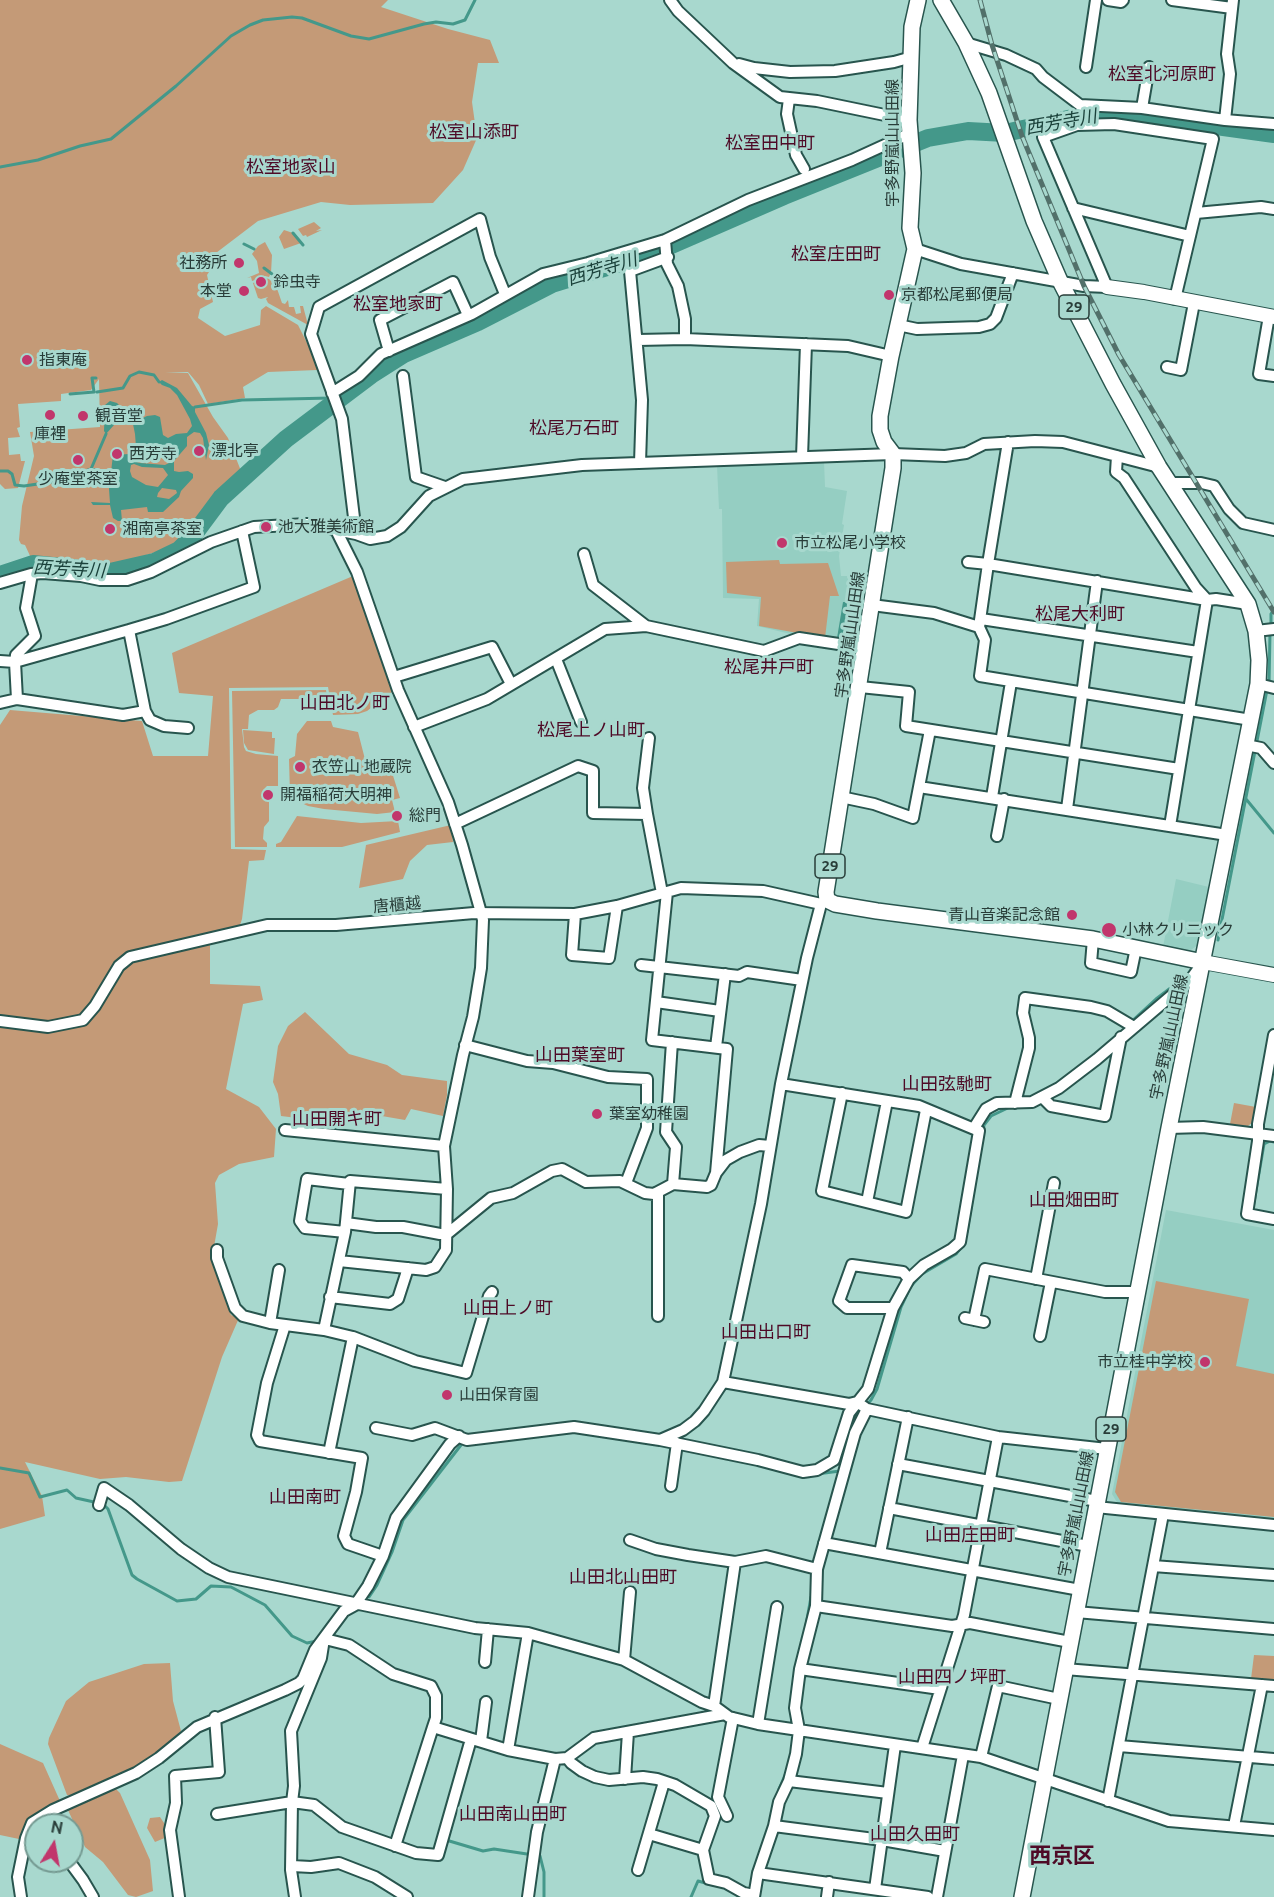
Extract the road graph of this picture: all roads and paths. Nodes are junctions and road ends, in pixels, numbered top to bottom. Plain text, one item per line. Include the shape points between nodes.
1 (670, 0) edge
2 (918, 0) edge
3 (941, 0) edge
4 (1096, 0) edge
5 (1108, 0) edge
6 (1123, 0) edge
7 (1172, 0) edge
8 (1232, 4) edge
9 (966, 43) junction
10 (912, 57) junction
11 (733, 63) junction
12 (1086, 67) dead end
13 (1149, 67) dead end
14 (789, 99) junction
15 (1142, 108) junction
16 (1225, 120) junction
17 (1274, 124) edge
18 (911, 135) junction
19 (804, 169) dead end
20 (1073, 208) junction
21 (1274, 209) edge
22 (1196, 213) junction
23 (1190, 236) junction
24 (665, 240) junction
25 (915, 249) junction
26 (668, 257) junction
27 (1013, 273) junction
28 (1060, 281) junction
29 (1107, 287) junction
30 (505, 294) junction
31 (1175, 299) junction
32 (1194, 303) junction
33 (468, 315) junction
34 (1272, 316) edge
35 (898, 326) junction
36 (685, 339) junction
37 (638, 340) junction
38 (806, 344) junction
39 (389, 351) junction
40 (891, 356) junction
41 (1167, 367) dead end
42 (403, 376) dead end
43 (1274, 376) edge
44 (332, 393) junction
45 (1008, 441) junction
46 (892, 454) junction
47 (1117, 456) junction
48 (802, 457) junction
49 (640, 463) junction
50 (1158, 467) junction
51 (1168, 483) junction
52 (445, 487) junction
53 (336, 530) junction
54 (1274, 530) edge
55 (242, 531) junction
56 (356, 534) junction
57 (584, 554) dead end
58 (968, 562) dead end
59 (988, 564) junction
60 (32, 574) junction
61 (1097, 581) junction
62 (0, 583) edge
63 (1207, 600) junction
64 (1248, 604) junction
65 (872, 605) junction
66 (980, 623) junction
67 (646, 626) junction
68 (1274, 629) edge
69 (129, 630) junction
70 (1256, 631) junction
71 (1090, 635) junction
72 (865, 648) junction
73 (1198, 652) junction
74 (556, 659) junction
75 (0, 661) edge
76 (15, 662) junction
77 (394, 677) junction
78 (1011, 682) junction
79 (511, 684) junction
80 (860, 687) junction
81 (1267, 687) edge
82 (1082, 692) junction
83 (17, 699) junction
84 (0, 703) edge
85 (1189, 710) junction
86 (145, 711) junction
87 (1251, 720) junction
88 (581, 722) dead end
89 (414, 727) junction
90 (188, 728) dead end
91 (930, 730) junction
92 (649, 738) dead end
93 (1001, 740) junction
94 (1246, 745) junction
95 (1074, 752) junction
96 (1274, 763) edge
97 (1179, 769) junction
98 (920, 787) junction
99 (842, 797) junction
100 (992, 797) junction
101 (1004, 799) junction
102 (1067, 808) junction
103 (646, 814) junction
104 (455, 824) junction
105 (1170, 826) junction
106 (1227, 835) junction
107 (998, 836) dead end
108 (665, 893) junction
109 (824, 902) junction
110 (617, 906) junction
111 (481, 914) junction
112 (575, 914) junction
113 (1093, 939) junction
114 (1136, 948) junction
115 (1203, 962) junction
116 (641, 965) dead end
117 (660, 967) junction
118 (724, 974) junction
119 (1274, 975) edge
120 (802, 980) junction
121 (656, 1002) junction
122 (720, 1011) junction
123 (0, 1021) edge
124 (1134, 1027) junction
125 (1274, 1035) edge
126 (1121, 1037) junction
127 (672, 1042) junction
128 (465, 1045) junction
129 (716, 1047) junction
130 (781, 1084) junction
131 (1269, 1086) edge
132 (842, 1093) junction
133 (1043, 1098) junction
134 (887, 1101) junction
135 (1015, 1103) junction
136 (926, 1110) junction
137 (974, 1128) junction
138 (1169, 1128) junction
139 (285, 1131) dead end
140 (1257, 1134) junction
141 (1274, 1136) edge
142 (444, 1146) junction
143 (770, 1146) junction
144 (716, 1173) junction
145 (626, 1183) junction
146 (1054, 1183) dead end
147 (349, 1184) junction
148 (673, 1184) junction
149 (447, 1189) junction
150 (658, 1192) junction
151 (867, 1202) junction
152 (1274, 1219) edge
153 (345, 1228) junction
154 (447, 1234) junction
155 (218, 1250) dead end
156 (339, 1261) junction
157 (408, 1268) junction
158 (279, 1270) dead end
159 (909, 1279) junction
160 (1036, 1279) junction
161 (1051, 1282) junction
162 (492, 1292) dead end
163 (1138, 1292) junction
164 (330, 1297) junction
165 (893, 1308) junction
166 (658, 1316) dead end
167 (974, 1320) dead end
168 (270, 1323) junction
169 (285, 1325) junction
170 (324, 1330) junction
171 (1041, 1336) dead end
172 (353, 1337) junction
173 (723, 1382) junction
174 (857, 1402) junction
175 (867, 1409) junction
176 (908, 1417) junction
177 (376, 1428) dead end
178 (459, 1436) junction
179 (998, 1437) junction
180 (660, 1440) junction
181 (677, 1443) junction
182 (1107, 1449) junction
183 (329, 1453) junction
184 (898, 1464) junction
185 (990, 1480) junction
186 (671, 1486) dead end
187 (100, 1502) dead end
188 (1097, 1504) junction
189 (889, 1508) junction
190 (1163, 1514) junction
191 (1274, 1525) edge
192 (982, 1526) junction
193 (630, 1540) dead end
194 (824, 1543) junction
195 (1088, 1546) junction
196 (880, 1552) junction
197 (382, 1556) junction
198 (735, 1562) junction
199 (1153, 1566) junction
200 (817, 1569) junction
201 (973, 1570) junction
202 (1274, 1575) edge
203 (1080, 1590) junction
204 (630, 1592) dead end
205 (355, 1605) junction
206 (816, 1606) junction
207 (777, 1607) dead end
208 (1076, 1612) junction
209 (1143, 1618) junction
210 (961, 1625) junction
211 (488, 1629) junction
212 (1274, 1629) edge
213 (528, 1633) junction
214 (325, 1639) junction
215 (1070, 1642) junction
216 (624, 1660) junction
217 (485, 1662) dead end
218 (800, 1669) junction
219 (1065, 1669) junction
220 (1132, 1675) junction
221 (1262, 1685) junction
222 (1274, 1686) edge
223 (940, 1689) junction
224 (1059, 1700) junction
225 (486, 1702) dead end
226 (714, 1706) junction
227 (729, 1716) junction
228 (215, 1717) junction
229 (758, 1724) junction
230 (433, 1727) junction
231 (799, 1730) junction
232 (628, 1732) junction
233 (476, 1740) junction
234 (895, 1745) junction
235 (1119, 1746) junction
236 (922, 1748) junction
237 (507, 1749) junction
238 (963, 1755) junction
239 (981, 1757) junction
240 (1248, 1757) junction
241 (567, 1758) junction
242 (555, 1759) junction
243 (1274, 1759) edge
244 (625, 1779) junction
245 (1043, 1779) junction
246 (789, 1781) junction
247 (664, 1782) junction
248 (888, 1793) junction
249 (1108, 1801) junction
250 (292, 1802) junction
251 (59, 1813) edge
252 (217, 1814) dead end
253 (727, 1816) dead end
254 (774, 1826) junction
255 (1234, 1826) junction
256 (1274, 1830) edge
257 (649, 1834) junction
258 (882, 1840) junction
259 (395, 1846) junction
260 (24, 1848) edge
261 (703, 1850) junction
262 (945, 1851) junction
263 (292, 1866) junction
264 (638, 1870) dead end
265 (77, 1873) edge
266 (758, 1874) junction
267 (829, 1882) junction
268 (875, 1889) junction
269 (91, 1896) edge
270 (754, 1896) edge
271 (21, 1897) edge
272 (179, 1897) edge
273 (295, 1897) edge
274 (407, 1897) edge
275 (528, 1897) edge
276 (827, 1897) edge
277 (928, 1897) edge
278 (937, 1897) edge
279 (1022, 1897) edge

1 - 11 street
2 - 10 main road, 宇多野嵐山山田線 / 29 via 912,27
3 - 9 main road, 宇多野嵐山山田線 / 29
4 - 12 street
5 - 6 street
7 - 8 street
8 - 16 street
9 - 15 street via 1036,69 1080,105
9 - 28 main road, 宇多野嵐山山田線 / 29 via 989,93 1034,221
10 - 11 street via 835,71 798,72
10 - 18 main road, 宇多野嵐山山田線 / 29
11 - 14 street via 780,97
13 - 15 street
14 - 18 street via 817,101
14 - 19 street via 787,114 796,155
15 - 16 street
16 - 17 street
18 - 24 street via 748,200
18 - 25 main road, 宇多野嵐山山田線 / 29 via 910,228
20 - 22 street via 1043,138 1077,125 1114,124 1213,139
20 - 23 street
20 - 29 street
21 - 22 street
22 - 23 street
23 - 31 street
24 - 26 street
24 - 30 street via 543,274
25 - 27 street via 961,264
25 - 35 main road, 宇多野嵐山山田線 / 29
26 - 36 street via 685,319
26 - 37 street via 630,271
27 - 28 street
27 - 35 street via 996,318 990,324 916,329
28 - 29 street
28 - 50 main road, 宇多野嵐山山田線 / 29
29 - 31 street
30 - 33 street
30 - 44 street via 480,219 319,307 312,332
31 - 32 street
32 - 34 street
32 - 41 street via 1187,371
33 - 39 street
33 - 39 street via 453,282 380,320
34 - 43 street via 1259,374
35 - 40 main road, 宇多野嵐山山田線 / 29
36 - 37 street
36 - 38 street
37 - 49 street via 642,400
38 - 40 street via 848,346
38 - 48 street
39 - 44 street
40 - 46 main road, 宇多野嵐山山田線 / 29 via 880,430
42 - 52 street via 416,477
44 - 56 street via 342,419
45 - 46 street via 945,456
45 - 47 street via 1063,442
45 - 59 street
46 - 48 street
46 - 65 main road, 宇多野嵐山山田線 / 29
47 - 50 street
47 - 63 street via 1116,472 1124,478
48 - 49 street
49 - 52 street via 492,475 463,479
50 - 51 main road, 宇多野嵐山山田線 / 29
51 - 54 street via 1214,486 1243,523
51 - 64 main road, 宇多野嵐山山田線 / 29
52 - 56 street via 429,496 401,527 387,536 370,539
53 - 55 street via 307,524
53 - 56 street
53 - 77 street via 357,572
55 - 60 street via 127,580
55 - 69 street via 254,587
57 - 67 street via 593,585
58 - 59 street
59 - 61 street
59 - 66 street
60 - 62 street
60 - 76 street via 26,608 35,636 16,655
61 - 63 street
61 - 71 street
63 - 64 street
63 - 73 street
64 - 70 main road, 宇多野嵐山山田線 / 29
65 - 66 street
65 - 72 main road, 宇多野嵐山山田線 / 29
66 - 71 street
66 - 78 street via 985,640 980,676
67 - 72 street via 764,651 799,638
67 - 74 street via 606,629
68 - 70 street
69 - 76 street
69 - 86 street
70 - 81 main road, 宇多野嵐山山田線 / 29
71 - 73 street
71 - 82 street
72 - 80 main road, 宇多野嵐山山田線 / 29
73 - 85 street
74 - 79 street
74 - 88 street
75 - 76 street
76 - 83 street
77 - 79 street via 492,646
77 - 89 street
78 - 82 street
78 - 93 street
79 - 89 street via 487,699
80 - 91 street via 909,692 906,726
80 - 99 main road, 宇多野嵐山山田線 / 29
81 - 87 main road, 宇多野嵐山山田線 / 29
82 - 85 street
82 - 95 street
83 - 84 street
83 - 86 street via 123,715
85 - 87 street
85 - 97 street
86 - 90 street via 150,720 164,726
87 - 94 main road, 宇多野嵐山山田線 / 29
89 - 104 street
91 - 93 street
91 - 98 street
92 - 103 street via 643,789
93 - 95 street
93 - 100 street
94 - 96 street via 1261,748
94 - 106 main road, 宇多野嵐山山田線 / 29
95 - 97 street
95 - 102 street
97 - 105 street
98 - 99 street via 913,818
98 - 100 street
99 - 109 main road, 宇多野嵐山山田線 / 29
100 - 101 street
101 - 102 street
101 - 107 street
102 - 105 street
103 - 104 street via 593,813 593,771 578,766
103 - 108 street
104 - 111 street
105 - 106 street
106 - 115 main road, 宇多野嵐山山田線 / 29
108 - 109 street, 唐櫃越 via 681,888 763,891
108 - 110 street, 唐櫃越
108 - 117 street
109 - 113 main road, 宇多野嵐山山田線 / 29
109 - 120 street
110 - 112 street, 唐櫃越
110 - 112 street via 609,958 572,955
111 - 112 street, 唐櫃越
111 - 123 street, 唐櫃越 via 336,925 267,925 130,957 119,966 83,1020 48,1027
111 - 128 street via 481,968
113 - 114 main road, 宇多野嵐山山田線 / 29
113 - 114 street via 1091,963 1121,970 1131,972
114 - 115 main road, 宇多野嵐山山田線 / 29
115 - 119 street
115 - 124 street via 1191,979
115 - 138 main road, 宇多野嵐山山田線 / 29
116 - 117 street
117 - 118 street
117 - 121 street
118 - 120 street via 739,976 747,972
118 - 122 street
120 - 130 street
121 - 122 street
121 - 127 street via 652,1040
122 - 129 street
124 - 126 street
124 - 135 street via 1091,1006 1025,998 1023,1013 1029,1048
125 - 131 street
126 - 133 street
126 - 133 street via 1105,1116 1051,1106
127 - 129 street
127 - 148 street via 666,1132 676,1147
128 - 142 street
128 - 145 street via 608,1077 647,1079 646,1128
129 - 144 street via 728,1049
130 - 132 street
130 - 143 street
131 - 140 street
132 - 134 street
132 - 151 street via 822,1191
133 - 135 street
134 - 136 street
134 - 151 street
135 - 137 street via 997,1103 986,1109
136 - 137 street
136 - 151 street via 906,1212
137 - 159 street via 979,1131 960,1242
138 - 140 street via 1203,1127
138 - 163 main road, 宇多野嵐山山田線 / 29
139 - 142 street
140 - 141 street
140 - 152 street via 1247,1214
142 - 149 street
143 - 144 street via 759,1145 740,1152 726,1160
143 - 173 street
144 - 148 street via 707,1187
145 - 150 street via 645,1193
145 - 154 street via 586,1182 562,1169 552,1171 513,1193 491,1198
146 - 160 street
147 - 149 street via 351,1181
147 - 153 street
147 - 153 street via 307,1179 300,1221 305,1228
148 - 150 street
149 - 154 street
150 - 166 street
153 - 154 street via 403,1227
153 - 156 street
154 - 157 street via 446,1250 435,1267
155 - 168 street via 217,1258 235,1308 243,1316
156 - 157 street
156 - 164 street
157 - 164 street via 399,1299 390,1304
158 - 168 street
159 - 165 street
159 - 165 street via 903,1272 852,1265 839,1301 847,1308
160 - 161 street
160 - 167 street via 985,1269
161 - 163 street via 1105,1292
161 - 171 street
162 - 172 street via 466,1373 415,1361
163 - 182 main road, 宇多野嵐山山田線 / 29
164 - 170 street
165 - 174 street via 868,1389
168 - 169 street
169 - 170 street
169 - 183 street via 267,1383 257,1435 260,1441
170 - 172 street
172 - 183 street
173 - 174 street via 849,1404
173 - 180 street via 705,1412 683,1430
174 - 175 street
174 - 181 street via 849,1413 834,1460 818,1470 803,1472
175 - 176 street
175 - 194 street via 855,1432
176 - 179 street
176 - 184 street
177 - 178 street via 412,1435 435,1428
178 - 180 street via 467,1440 574,1428
178 - 197 street via 396,1518
179 - 182 street
179 - 185 street
180 - 181 street
181 - 186 street
182 - 188 main road, 宇多野嵐山山田線 / 29
183 - 197 street via 362,1458 345,1536 348,1544
184 - 185 street
184 - 189 street
185 - 188 street
185 - 192 street
187 - 205 street via 104,1488 181,1549 228,1577
188 - 190 street
188 - 195 main road, 宇多野嵐山山田線 / 29
189 - 192 street
189 - 196 street
190 - 191 street
190 - 199 street
192 - 195 street
192 - 201 street
193 - 198 street via 656,1549
194 - 196 street
194 - 200 street
195 - 203 main road, 宇多野嵐山山田線 / 29
196 - 201 street
197 - 205 street
198 - 200 street via 766,1556
198 - 226 street
199 - 202 street
199 - 209 street
200 - 206 street
201 - 203 street
201 - 210 street
203 - 208 main road, 宇多野嵐山山田線 / 29
204 - 216 street
205 - 211 street
205 - 214 street via 344,1611
206 - 210 street
206 - 218 street
207 - 229 street
208 - 209 street
208 - 215 main road, 宇多野嵐山山田線 / 29
209 - 212 street
209 - 220 street
210 - 215 street via 970,1623
210 - 223 street
211 - 213 street
211 - 217 street
213 - 216 street
213 - 237 street
214 - 228 street via 315,1650 299,1683
214 - 230 street via 349,1645 393,1674 430,1686 436,1696
214 - 250 street via 291,1731
215 - 219 main road, 宇多野嵐山山田線 / 29
216 - 226 street
218 - 223 street
218 - 231 street via 795,1708
219 - 220 street
219 - 224 main road, 宇多野嵐山山田線 / 29
220 - 221 street
220 - 235 street
221 - 222 street
221 - 240 street
223 - 236 street
224 - 239 street via 998,1686
224 - 245 main road, 宇多野嵐山山田線 / 29
225 - 233 street
226 - 227 street
227 - 229 street
227 - 232 street
227 - 253 street via 718,1797
228 - 251 street via 196,1726 136,1773
228 - 272 street via 219,1772 175,1776 176,1803 170,1830
229 - 231 street
230 - 233 street
230 - 259 street
231 - 234 street
231 - 246 street
232 - 241 street via 594,1738
232 - 244 street
233 - 237 street
233 - 259 street via 438,1855
234 - 236 street
234 - 248 street
235 - 240 street
235 - 249 street
236 - 238 street
237 - 242 street
238 - 239 street
238 - 262 street
239 - 245 street
240 - 243 street
240 - 255 street
241 - 242 street
241 - 244 street via 595,1777
242 - 275 street via 537,1832
244 - 247 street via 643,1777
245 - 249 street
245 - 279 main road, 宇多野嵐山山田線 / 29
246 - 248 street
246 - 254 street
247 - 257 street
247 - 261 street via 711,1806 715,1816
248 - 258 street
249 - 255 street via 1168,1821
250 - 252 street
250 - 259 street via 314,1805 342,1827
250 - 263 street
254 - 258 street
254 - 266 street
255 - 256 street
257 - 261 street
257 - 264 street
258 - 262 street
258 - 268 street
260 - 271 street via 18,1876
261 - 270 street via 709,1880
262 - 278 street
263 - 273 street
263 - 274 street via 339,1863 375,1877
265 - 269 street
266 - 267 street
266 - 270 street
267 - 268 street
267 - 276 street
268 - 277 street

